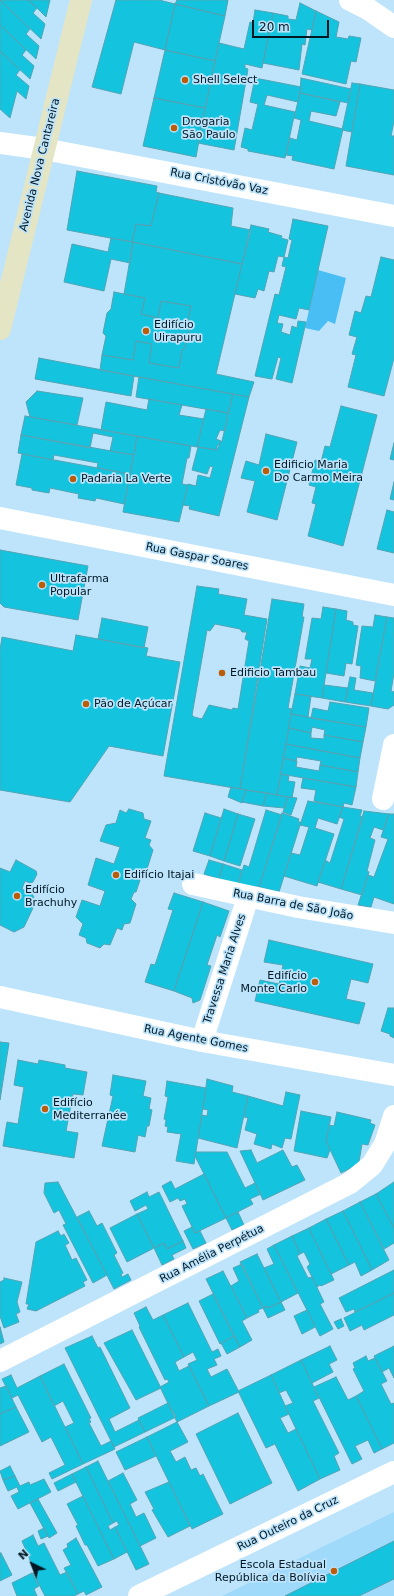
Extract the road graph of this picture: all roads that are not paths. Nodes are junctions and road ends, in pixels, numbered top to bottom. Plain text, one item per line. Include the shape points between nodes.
1 (81, 0) edge
2 (350, 0) edge
3 (394, 27) edge
4 (0, 143) edge
5 (44, 149) junction
6 (394, 216) edge
7 (0, 329) edge
8 (0, 518) edge
9 (394, 595) edge
10 (394, 745) edge
11 (383, 799) dead end
12 (193, 884) dead end
13 (248, 897) junction
14 (394, 923) edge
15 (0, 997) edge
16 (202, 1041) junction
17 (394, 1076) edge
18 (394, 1116) edge
19 (0, 1362) edge
20 (394, 1472) edge
21 (146, 1594) edge

1 - 5 main road, Avenida Nova Cantareira
2 - 3 street
4 - 5 street, Rua Cristóvão Vaz
5 - 6 street, Rua Cristóvão Vaz
5 - 7 main road, Avenida Nova Cantareira
8 - 9 street, Rua Gaspar Soares
10 - 11 street
12 - 13 street, Rua Barra de São João
13 - 14 street, Rua Barra de São João
13 - 16 street, Travessa Maria Alves
15 - 16 street, Rua Agente Gomes
16 - 17 street, Rua Agente Gomes
18 - 19 street, Rua Amélia Perpétua via 385,1144 372,1165 350,1183
20 - 21 street, Rua Outeiro da Cruz

